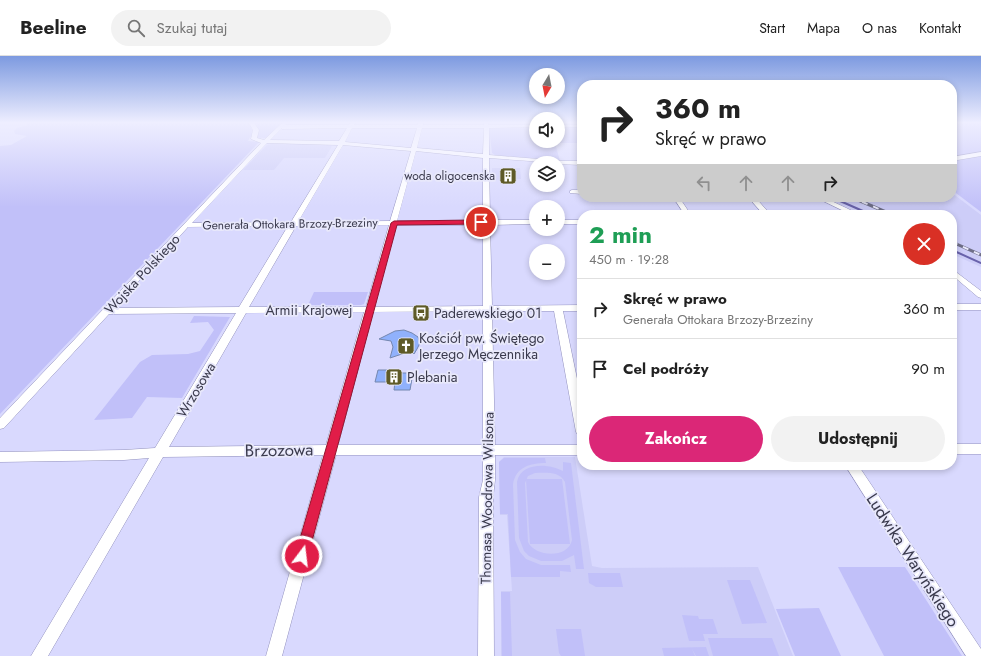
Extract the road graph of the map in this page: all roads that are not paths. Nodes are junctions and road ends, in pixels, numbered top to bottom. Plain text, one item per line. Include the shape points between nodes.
1 (257, 151) edge
2 (335, 151) edge
3 (413, 151) edge
4 (435, 151) edge
5 (487, 151) edge
6 (981, 154) edge
7 (487, 156) junction
8 (957, 158) edge
9 (577, 163) edge
10 (572, 192) dead end
11 (577, 192) edge
12 (756, 202) edge
13 (829, 202) edge
14 (763, 210) edge
15 (847, 210) edge
16 (488, 222) junction
17 (529, 222) edge
18 (565, 222) edge
19 (577, 222) edge
20 (394, 223) junction
21 (292, 224) junction
22 (187, 225) junction
23 (957, 275) edge
24 (981, 295) edge
25 (957, 307) edge
26 (981, 307) edge
27 (558, 308) junction
28 (577, 308) edge
29 (370, 309) junction
30 (488, 309) junction
31 (243, 310) junction
32 (108, 311) junction
33 (577, 406) edge
34 (0, 426) edge
35 (957, 449) edge
36 (981, 449) edge
37 (331, 450) junction
38 (489, 450) junction
39 (577, 450) edge
40 (159, 452) junction
41 (0, 458) edge
42 (854, 470) edge
43 (39, 656) edge
44 (274, 656) edge
45 (486, 656) edge
46 (976, 656) edge

1 - 22 street, Wojska Polskiego
2 - 21 street, Wrzosowa
3 - 20 street
4 - 7 street
5 - 7 street, Thomasa Woodrowa Wilsona
6 - 8 street
7 - 9 street
7 - 16 street, Thomasa Woodrowa Wilsona
10 - 11 street
12 - 14 street
13 - 15 street
16 - 17 street, Generała Ottokara Brzozy-Brzeziny
16 - 20 street, Generała Ottokara Brzozy-Brzeziny
16 - 30 street, Thomasa Woodrowa Wilsona
18 - 19 street
20 - 21 street, Generała Ottokara Brzozy-Brzeziny
20 - 29 street
21 - 22 street, Generała Ottokara Brzozy-Brzeziny
21 - 31 street, Wrzosowa
22 - 32 street, Wojska Polskiego
23 - 24 street
25 - 26 street
27 - 28 street, Armii Krajowej
27 - 30 street, Armii Krajowej
27 - 33 street
29 - 30 street, Armii Krajowej
29 - 31 street, Armii Krajowej
29 - 37 street
30 - 38 street, Thomasa Woodrowa Wilsona
31 - 32 street, Armii Krajowej
31 - 40 street, Wrzosowa
32 - 34 street, Wojska Polskiego
35 - 36 street
37 - 38 street, Brzozowa
37 - 40 street, Brzozowa
37 - 44 street
38 - 39 street, Brzozowa
38 - 45 street, Thomasa Woodrowa Wilsona via 491,469 486,497
40 - 41 street, Brzozowa
40 - 43 street, Wrzosowa
42 - 46 street, Ludwika Waryńskiego

